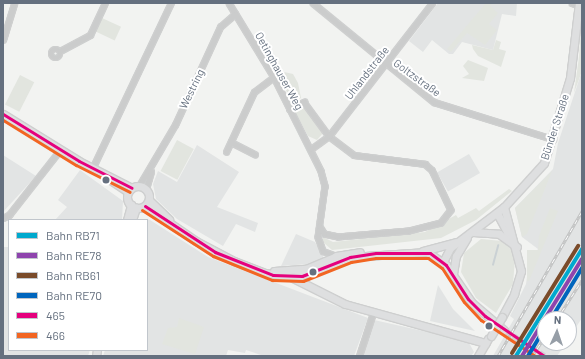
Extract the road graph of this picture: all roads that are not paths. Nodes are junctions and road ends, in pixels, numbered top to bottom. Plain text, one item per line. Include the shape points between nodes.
1 (14, 3) edge
2 (105, 3) edge
3 (171, 3) edge
4 (229, 3) edge
5 (313, 3) edge
6 (432, 3) edge
7 (576, 4) edge
8 (235, 14) junction
9 (3, 40) edge
10 (60, 51) dead end
11 (385, 65) junction
12 (274, 77) junction
13 (289, 109) junction
14 (3, 114) edge
15 (329, 136) junction
16 (552, 139) junction
17 (231, 142) junction
18 (311, 149) junction
19 (60, 150) junction
20 (226, 152) dead end
21 (255, 154) dead end
22 (93, 167) junction
23 (152, 169) junction
24 (136, 189) junction
25 (147, 203) junction
26 (133, 207) junction
27 (504, 207) junction
28 (497, 213) junction
29 (3, 218) edge
30 (127, 219) edge
31 (132, 219) edge
32 (319, 226) junction
33 (468, 236) junction
34 (517, 247) junction
35 (423, 251) junction
36 (376, 253) junction
37 (336, 256) junction
38 (443, 262) junction
39 (289, 274) junction
40 (453, 274) junction
41 (373, 313) junction
42 (504, 330) tunnel mouth
43 (486, 343) junction
44 (359, 356) edge
45 (478, 356) edge

1 - 9 street
2 - 10 street via 90,35
3 - 22 street
4 - 8 street, Oetinghauser Weg
5 - 11 street, Goltzstraße
6 - 11 street, Uhlandstraße
7 - 16 main road, Bünder Straße via 570,78
8 - 12 street, Oetinghauser Weg
8 - 23 street, Westring via 220,27
11 - 15 street, Uhlandstraße
11 - 16 street, Goltzstraße via 434,102
12 - 13 street, Oetinghauser Weg
12 - 17 street via 254,92
13 - 15 street via 304,102
13 - 18 street, Oetinghauser Weg
14 - 19 main road
15 - 18 street, Uhlandstraße
15 - 32 street via 354,155 425,164 432,170 451,210 447,218 429,228 338,237 324,234
16 - 27 main road, Bünder Straße via 541,169
17 - 20 street
17 - 21 street
18 - 32 street, Oetinghauser Weg via 325,186
19 - 22 main road
19 - 29 street via 9,215
22 - 24 main road
23 - 24 street, Westring
23 - 24 street, Westring
24 - 25 main road
24 - 26 main road
25 - 26 main road
25 - 39 main road via 174,226 215,252 258,270
26 - 30 main road
26 - 31 main road
27 - 28 main road, Bünder Straße
27 - 34 main road
28 - 33 main road, Bünder Straße
28 - 34 main road via 500,224
32 - 37 street, Oetinghauser Weg via 320,246 328,255
33 - 34 main road via 499,234
33 - 35 main road, Bünder Straße
33 - 38 main road, Bünder Straße via 447,250
33 - 40 main road via 458,252
34 - 43 main road, bridge via 522,271 502,317
35 - 36 main road, Bünder Straße
35 - 38 main road
36 - 37 main road
36 - 39 main road
37 - 39 main road via 315,267
38 - 40 main road
39 - 41 main road via 318,293
40 - 42 main road via 478,310
41 - 43 main road
41 - 44 street
43 - 45 main road

